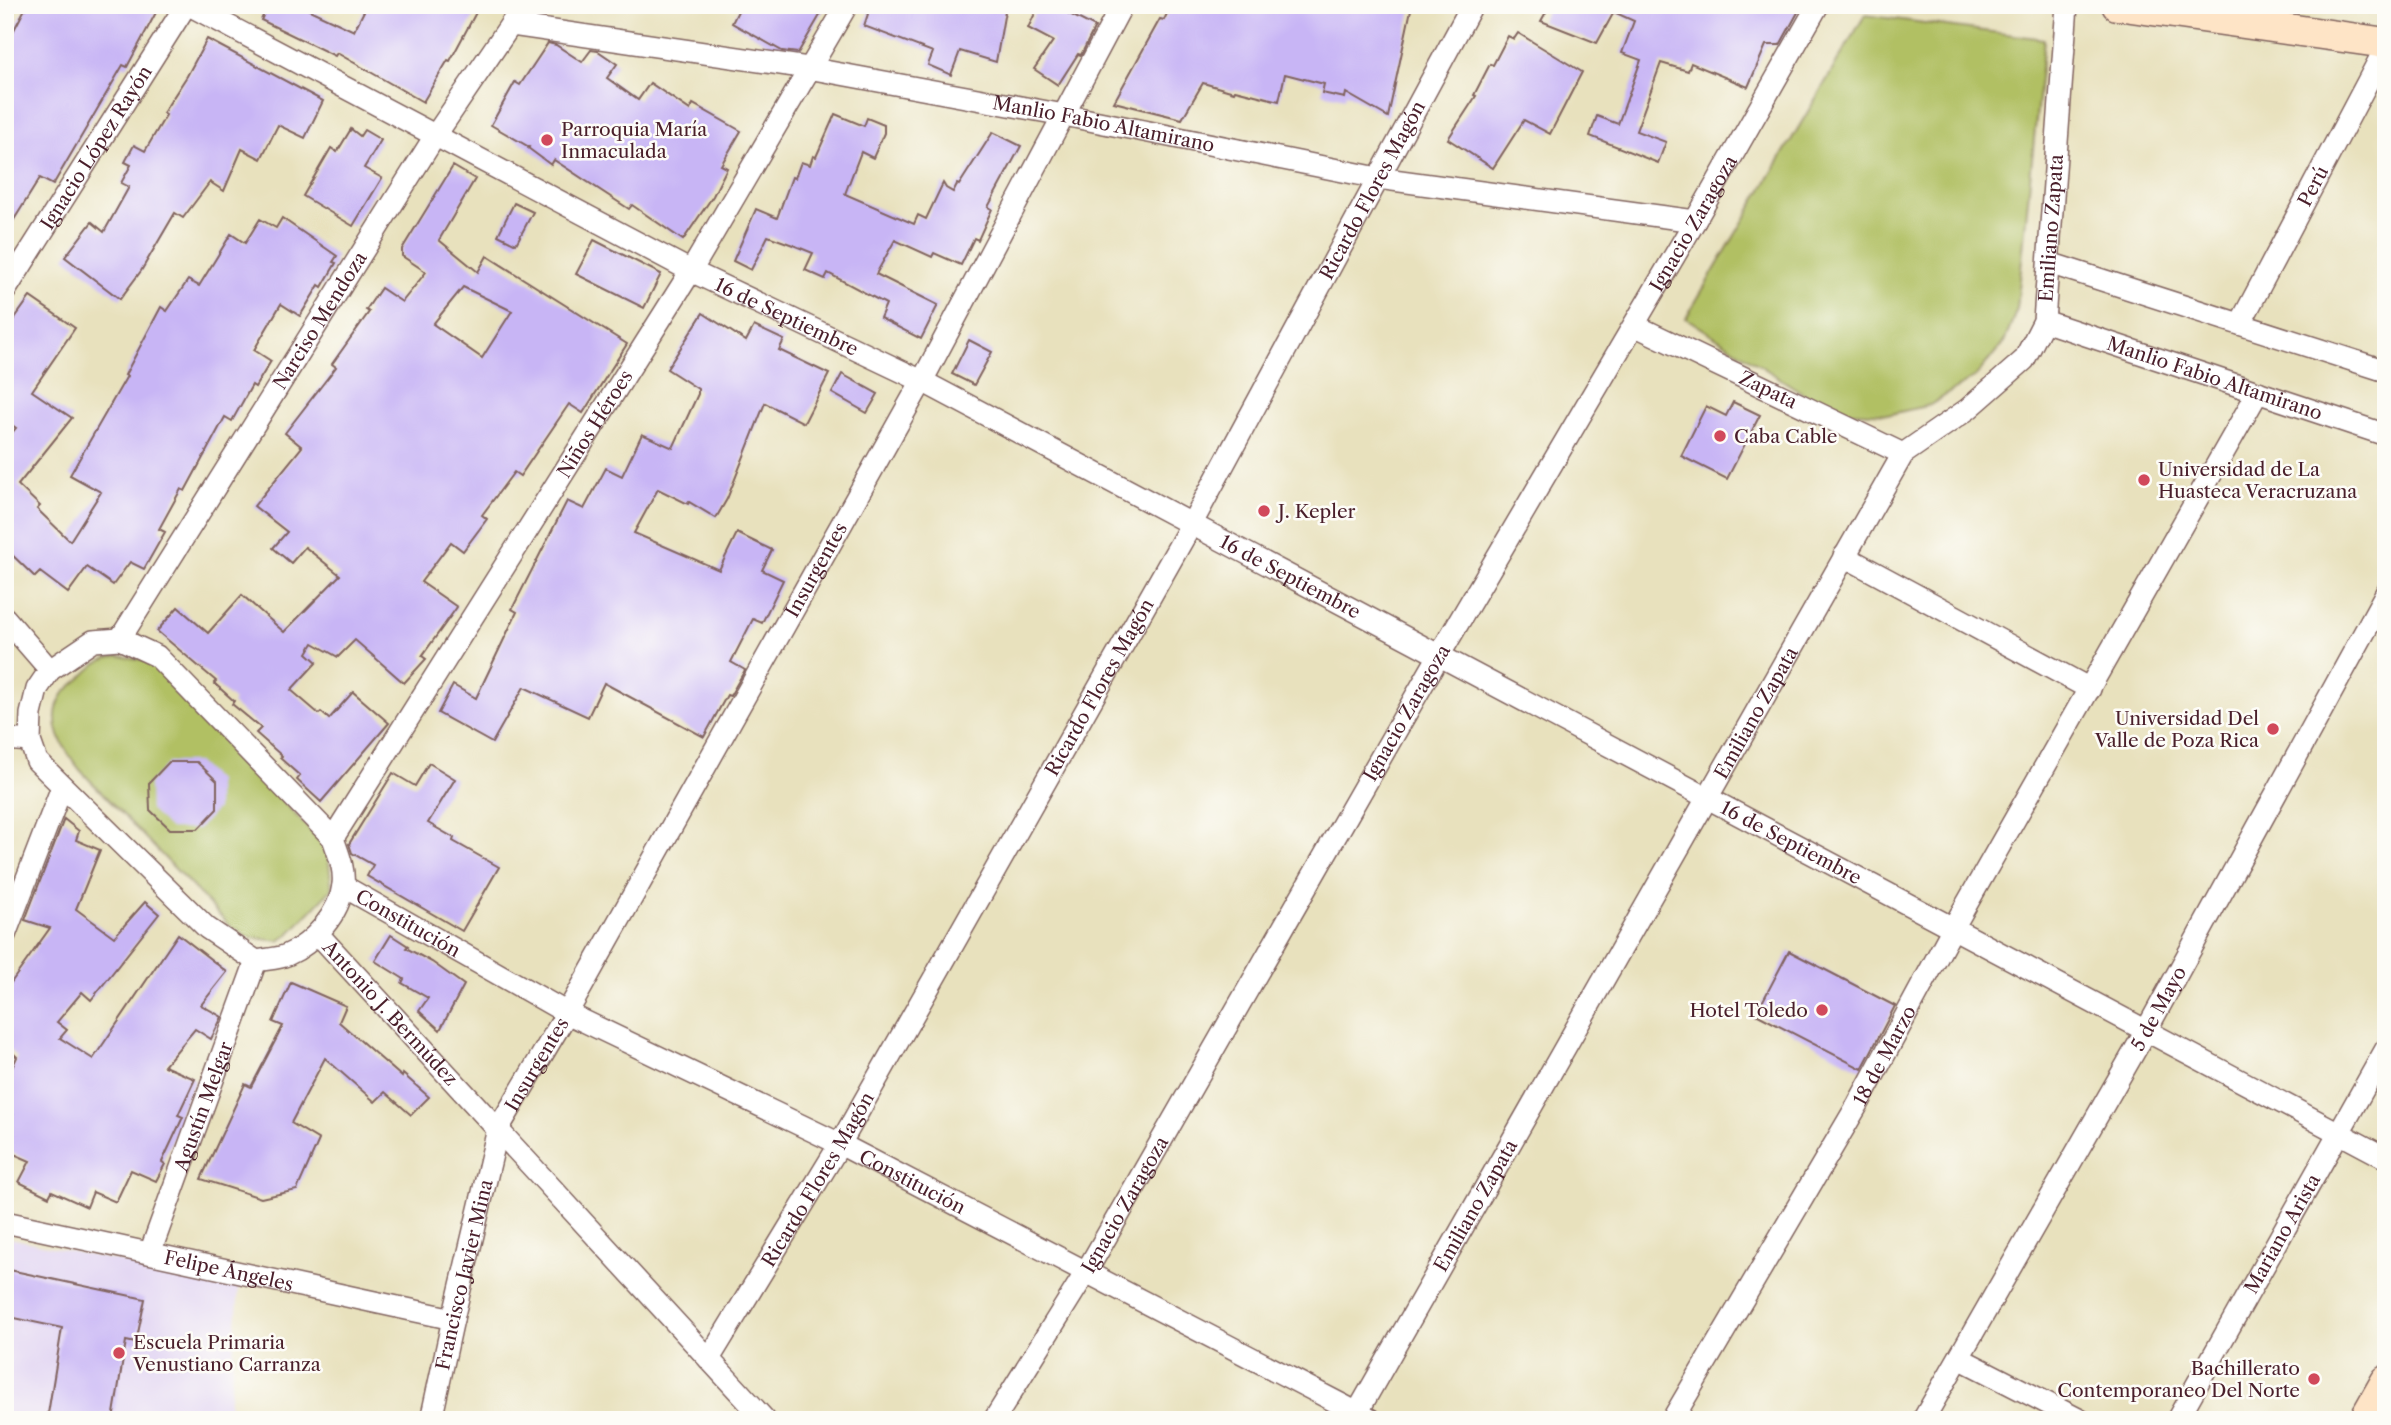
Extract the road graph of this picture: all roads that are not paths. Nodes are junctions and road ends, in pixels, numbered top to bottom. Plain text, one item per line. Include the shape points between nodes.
1 (188, 5) edge
2 (524, 5) edge
3 (848, 5) edge
4 (1122, 5) edge
5 (1472, 5) edge
6 (1818, 5) edge
7 (2067, 5) edge
8 (2117, 5) edge
9 (512, 25) junction
10 (2386, 45) edge
11 (808, 68) junction
12 (1064, 115) junction
13 (435, 136) junction
14 (1378, 178) junction
15 (1695, 221) junction
16 (2049, 263) junction
17 (691, 271) junction
18 (5, 291) edge
19 (2044, 321) junction
20 (2239, 324) junction
21 (1634, 325) junction
22 (2386, 371) edge
23 (922, 381) junction
24 (2258, 392) junction
25 (2386, 435) edge
26 (1903, 454) junction
27 (1191, 525) junction
28 (1844, 556) junction
29 (2386, 593) edge
30 (5, 618) edge
31 (120, 639) junction
32 (1440, 654) junction
33 (50, 670) junction
34 (2090, 689) junction
35 (5, 739) edge
36 (30, 741) junction
37 (62, 787) junction
38 (1707, 797) junction
39 (333, 838) junction
40 (343, 886) junction
41 (1953, 928) junction
42 (317, 934) junction
43 (5, 935) edge
44 (256, 961) junction
45 (567, 1013) junction
46 (2146, 1031) junction
47 (2386, 1049) edge
48 (498, 1129) junction
49 (2338, 1133) junction
50 (840, 1144) junction
51 (2386, 1158) edge
52 (5, 1222) edge
53 (150, 1253) junction
54 (1086, 1272) junction
55 (453, 1319) junction
56 (1959, 1357) junction
57 (709, 1359) junction
58 (2386, 1381) edge
59 (1360, 1417) edge
60 (431, 1420) edge
61 (765, 1420) edge
62 (994, 1420) edge
63 (1672, 1420) edge
64 (1923, 1420) edge
65 (2080, 1420) edge
66 (2177, 1420) edge
67 (2364, 1420) edge

1 - 13 street, 16 de Septiembre
1 - 18 street, Ignacio López Rayón
2 - 9 street, Narciso Mendoza
3 - 11 street, Niños Héroes
4 - 12 street, Insurgentes
5 - 14 street, Ricardo Flores Magón
6 - 15 street, Ignacio Zaragoza
7 - 16 street, Emiliano Zapata
8 - 10 street
9 - 11 street, Manlio Fabio Altamirano
9 - 13 street, Narciso Mendoza
10 - 20 street, Perú
11 - 12 street, Manlio Fabio Altamirano
11 - 17 street, Niños Héroes
12 - 14 street, Manlio Fabio Altamirano
12 - 23 street, Insurgentes
13 - 17 street, 16 de Septiembre
13 - 31 street, Narciso Mendoza
14 - 15 street, Manlio Fabio Altamirano
14 - 27 street, Ricardo Flores Magón
15 - 21 street, Ignacio Zaragoza
16 - 19 street, Emiliano Zapata
16 - 20 street
17 - 23 street, 16 de Septiembre
17 - 39 street, Niños Héroes
19 - 24 street, Manlio Fabio Altamirano
19 - 26 street, Emiliano Zapata via 2024,360 1968,409
20 - 22 street
21 - 26 street, Zapata
21 - 32 street, Ignacio Zaragoza
23 - 27 street, 16 de Septiembre
23 - 45 street, Insurgentes
24 - 25 street, Manlio Fabio Altamirano
24 - 34 street, 18 de Marzo
26 - 28 street, Emiliano Zapata
27 - 32 street, 16 de Septiembre
27 - 50 street, Ricardo Flores Magón
28 - 34 street
28 - 38 street, Emiliano Zapata
29 - 46 street, 5 de Mayo
30 - 33 street
31 - 33 street via 93,641
31 - 39 street, Constitución via 157,656
32 - 38 street, 16 de Septiembre
32 - 54 street, Ignacio Zaragoza
33 - 36 street via 37,689
34 - 41 street, 18 de Marzo
35 - 36 street
36 - 37 street via 37,761
37 - 43 street
37 - 44 street via 207,928
38 - 41 street, 16 de Septiembre
38 - 59 street, Emiliano Zapata
39 - 40 street, Constitución
40 - 42 street, Constitución via 333,912
40 - 45 street, Constitución
41 - 46 street, 16 de Septiembre
41 - 63 street, 18 de Marzo via 1858,1104
42 - 44 street, Antonio J. Bermúdez via 288,955
42 - 48 street, Antonio J. Bermúdez
44 - 53 street, Agustín Melgar
45 - 48 street, Insurgentes
45 - 50 street, Constitución
46 - 49 street, 16 de Septiembre
46 - 56 street, 5 de Mayo
47 - 49 street, Mariano Arista
48 - 55 street, Francisco Javier Mina
48 - 57 street, Antonio J. Bermúdez
49 - 51 street, 16 de Septiembre
49 - 66 street, Mariano Arista
50 - 54 street, Constitución
50 - 57 street, Ricardo Flores Magón
52 - 53 street, Felipe Ángeles
53 - 55 street, Felipe Ángeles
54 - 59 street, Constitución
54 - 62 street, Ignacio Zaragoza
55 - 60 street, Francisco Javier Mina
56 - 64 street, 5 de Mayo
56 - 65 street
57 - 61 street, Antonio J. Bermúdez
58 - 67 street

